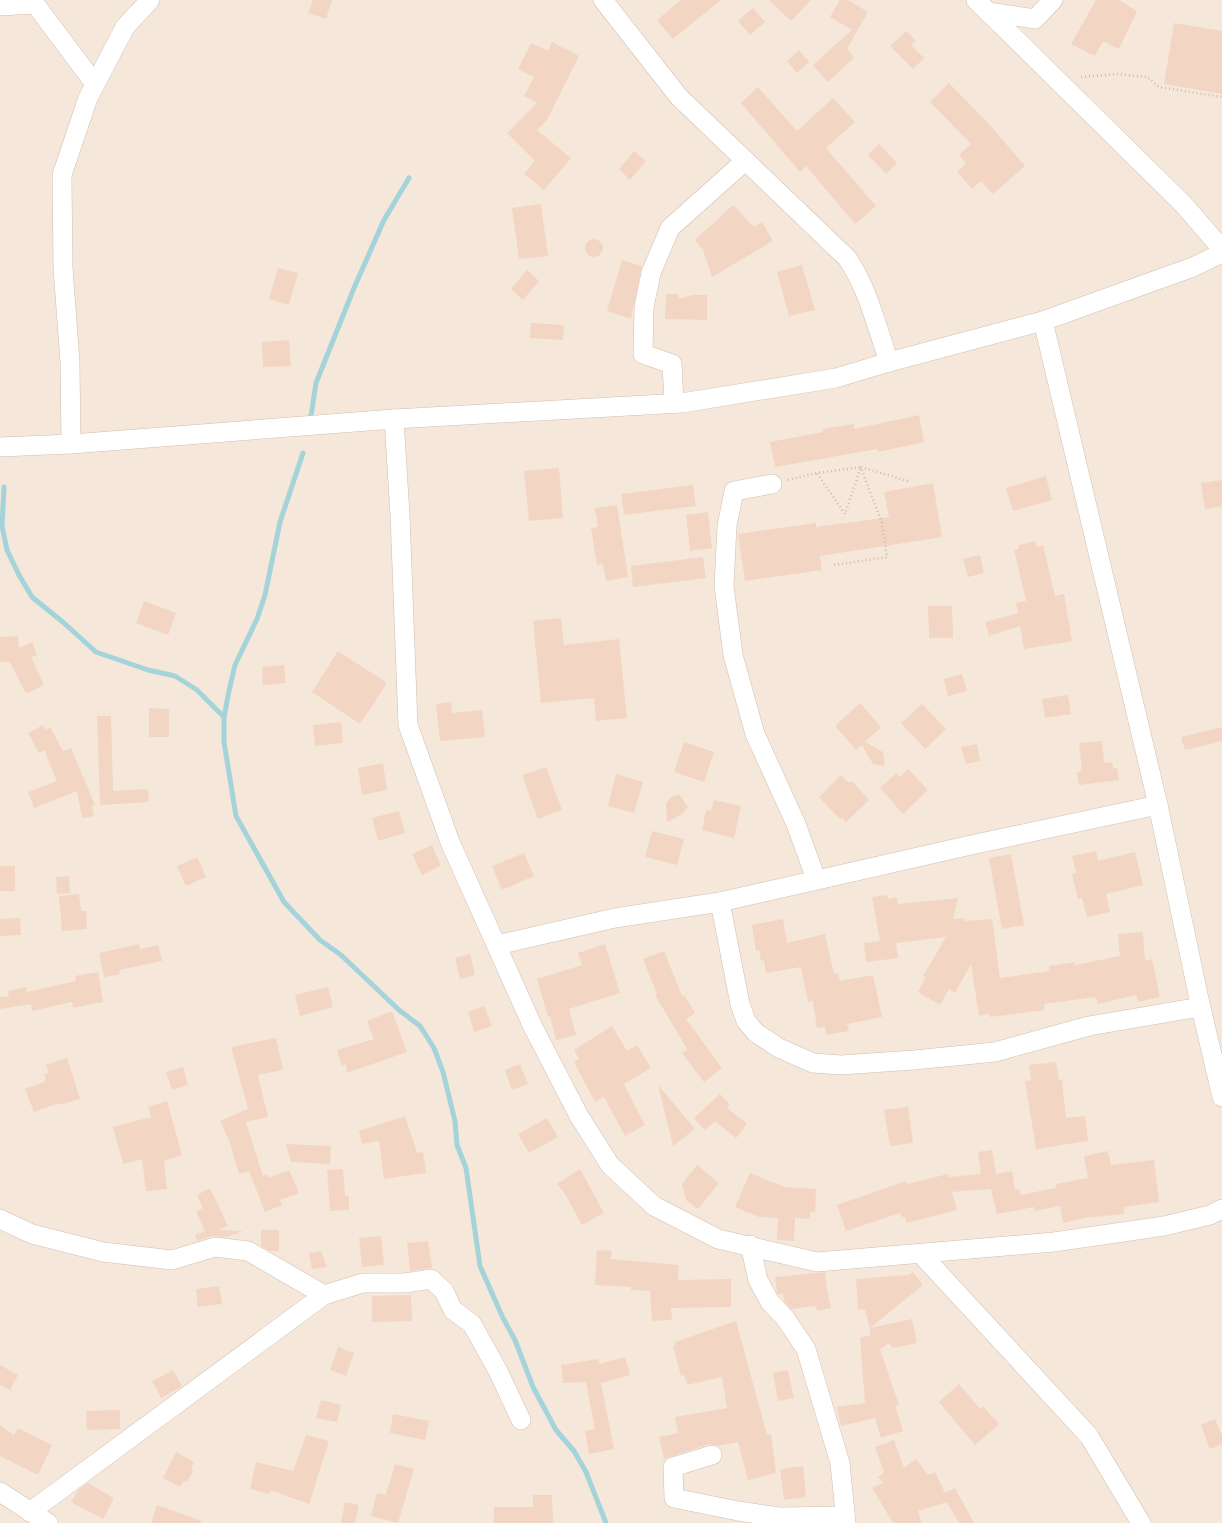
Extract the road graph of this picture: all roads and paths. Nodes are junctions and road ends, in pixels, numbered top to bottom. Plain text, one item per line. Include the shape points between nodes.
1 (150, 0) edge
2 (603, 0) edge
3 (1053, 0) edge
4 (33, 2) edge
5 (0, 6) edge
6 (982, 6) edge
7 (1056, 79) junction
8 (95, 84) junction
9 (1222, 97) edge
10 (745, 161) junction
11 (1222, 249) edge
12 (1222, 253) edge
13 (1043, 321) junction
14 (889, 362) junction
15 (674, 403) junction
16 (394, 420) junction
17 (71, 444) junction
18 (0, 447) edge
19 (860, 467) junction
20 (817, 473) junction
21 (908, 481) dead end
22 (772, 484) joint
23 (834, 565) dead end
24 (1158, 805) junction
25 (816, 879) junction
26 (720, 902) junction
27 (497, 945) junction
28 (1200, 1007) junction
29 (1222, 1097) edge
30 (1222, 1209) edge
31 (0, 1219) edge
32 (750, 1245) junction
33 (921, 1254) junction
34 (324, 1295) junction
35 (521, 1420) dead end
36 (712, 1455) dead end
37 (0, 1492) edge
38 (30, 1512) junction
39 (846, 1520) edge
40 (48, 1523) edge
41 (1141, 1523) edge

1 - 8 street via 125,27
2 - 10 street via 679,96
3 - 6 street via 1035,19
4 - 5 street
4 - 8 street
6 - 7 street
7 - 9 path via 1117,74 1147,77 1159,87
7 - 11 street via 1184,205
8 - 17 street via 62,175 63,268 70,362
10 - 14 street via 847,258 865,292
10 - 15 street via 670,228 651,273 644,307 643,354 672,364
12 - 13 street via 1193,267
13 - 14 street
13 - 24 street
14 - 15 street via 836,378
15 - 16 street
16 - 17 street
16 - 27 street via 408,724 450,842
17 - 18 street
19 - 20 path
19 - 20 path via 845,514
19 - 21 path
19 - 23 path via 882,523 887,557
20 - 22 path
22 - 25 street via 734,491 727,526 724,586 733,655 755,734 796,824
24 - 25 street
24 - 28 street
25 - 26 street
26 - 27 street via 615,918
26 - 28 street via 740,1004 746,1020 756,1033 779,1048 813,1063 841,1065 995,1052 1090,1026
27 - 32 street via 533,1027 579,1116 610,1165 654,1206 718,1239
28 - 29 street
30 - 33 street via 1210,1215 1164,1226 1054,1242
31 - 34 street via 32,1234 103,1252 172,1260 215,1247 248,1250
32 - 33 street via 817,1262
32 - 39 street via 758,1280 770,1302 806,1348 840,1463
33 - 41 street via 1089,1436
34 - 35 street via 363,1284 431,1279 444,1291 453,1310 472,1324
34 - 38 street
36 - 39 street via 673,1467 674,1498 778,1517
37 - 38 street
38 - 40 street

